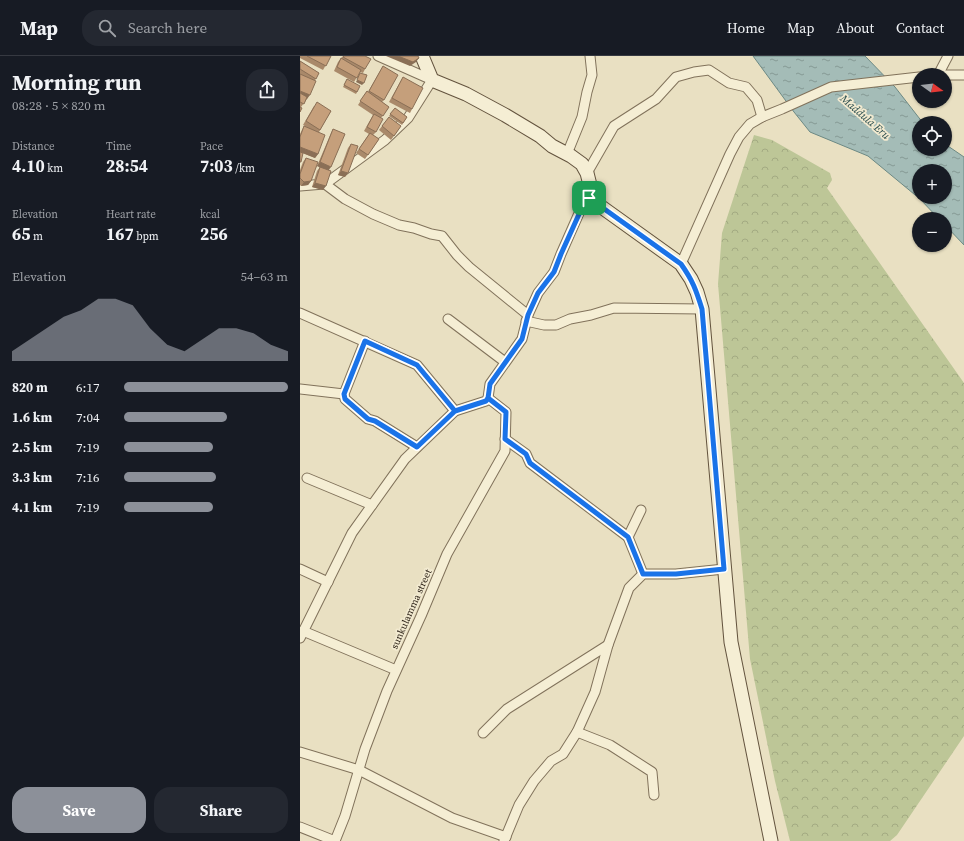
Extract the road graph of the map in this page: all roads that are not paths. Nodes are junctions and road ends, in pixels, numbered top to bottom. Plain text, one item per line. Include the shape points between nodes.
1 (378, 56) edge
2 (422, 56) edge
3 (590, 56) edge
4 (948, 56) edge
5 (941, 68) edge
6 (952, 75) edge
7 (964, 75) edge
8 (912, 77) edge
9 (432, 80) junction
10 (762, 117) junction
11 (567, 154) junction
12 (587, 173) junction
13 (326, 184) junction
14 (300, 186) edge
15 (589, 198) junction
16 (681, 264) junction
17 (702, 309) junction
18 (300, 313) edge
19 (527, 318) junction
20 (448, 319) dead end
21 (365, 341) junction
22 (505, 362) junction
23 (300, 389) edge
24 (344, 394) junction
25 (488, 398) junction
26 (455, 411) junction
27 (505, 439) junction
28 (417, 447) junction
29 (307, 478) dead end
30 (372, 506) junction
31 (641, 510) dead end
32 (628, 537) junction
33 (300, 569) edge
34 (724, 569) junction
35 (643, 574) junction
36 (328, 582) junction
37 (302, 635) edge
38 (608, 645) junction
39 (396, 670) junction
40 (577, 732) junction
41 (483, 734) dead end
42 (300, 752) edge
43 (359, 770) junction
44 (654, 794) dead end
45 (300, 826) edge
46 (505, 839) edge
47 (335, 841) edge
48 (771, 841) edge

1 - 9 street
2 - 9 main road
3 - 11 street via 592,74 582,117
4 - 5 street
6 - 7 street
8 - 10 street via 831,87
9 - 11 main road via 466,94
9 - 13 street via 408,118 384,140
10 - 12 street via 758,100 746,87 729,83 709,70 682,75 676,77 656,99 614,126
10 - 16 street via 750,124 739,137
11 - 12 main road via 582,164
12 - 15 main road via 590,185
13 - 14 street
13 - 19 street via 345,199 373,214 399,225 442,236 469,267
15 - 16 main road
15 - 19 street via 580,212 554,272 538,293
16 - 17 main road via 691,279
17 - 19 street via 614,308 556,325 544,325
17 - 34 main road
18 - 21 street
19 - 22 street via 522,339
20 - 22 street
21 - 24 street
21 - 26 street via 417,365
22 - 25 street via 490,384
23 - 24 street
24 - 28 street via 345,399 368,419
25 - 26 street via 486,401
25 - 27 street, sunkulamma street via 506,412
26 - 28 street
27 - 32 street via 526,454 530,463
27 - 39 street, sunkulamma street via 505,451 447,554
28 - 30 street via 405,459
29 - 30 street
30 - 36 street via 352,533
31 - 32 street
32 - 35 street
33 - 36 street
34 - 35 street via 676,574
34 - 48 main road via 731,642
35 - 38 street via 629,588
36 - 37 street
37 - 39 street
38 - 40 street via 595,692
38 - 41 street via 507,709
39 - 43 street, sunkulamma street via 367,742
40 - 44 street via 610,746 652,772
40 - 46 street via 563,754 551,761 534,781 519,805
42 - 43 street
43 - 46 street via 452,818
43 - 47 street, sunkulamma street
45 - 47 street

